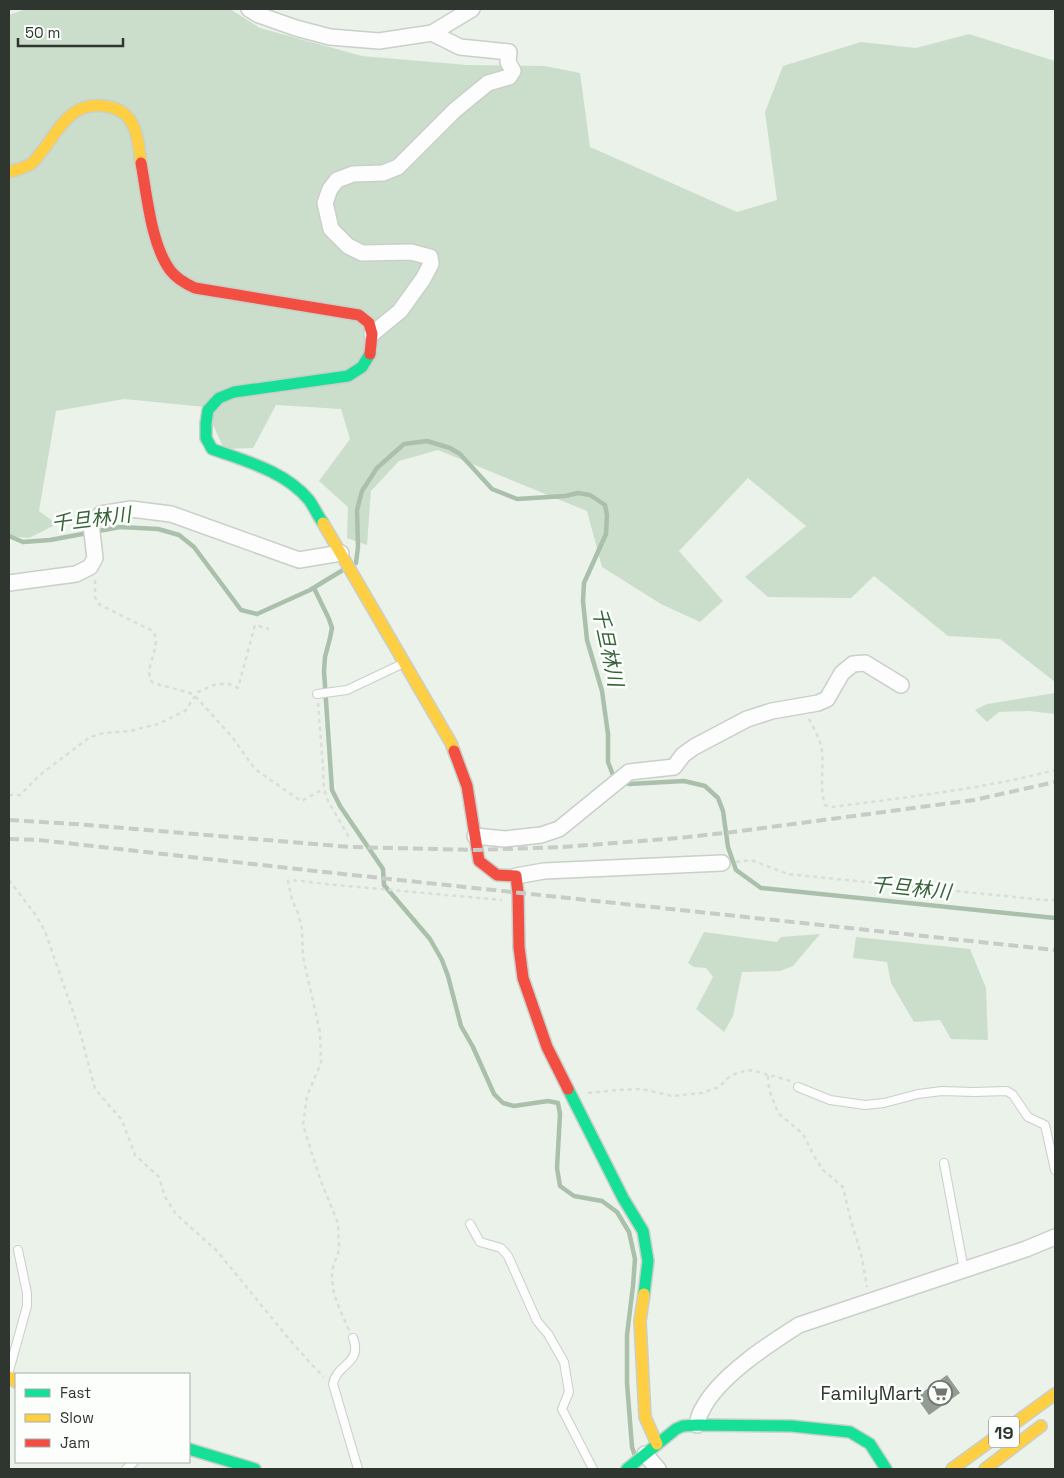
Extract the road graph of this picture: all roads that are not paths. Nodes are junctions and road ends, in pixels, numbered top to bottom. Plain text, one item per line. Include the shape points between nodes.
1 (249, 9) edge
2 (472, 9) edge
3 (432, 33) junction
4 (9, 172) edge
5 (372, 334) junction
6 (342, 556) junction
7 (9, 583) edge
8 (404, 663) junction
9 (901, 685) dead end
10 (317, 694) road end
11 (475, 836) junction
12 (722, 864) dead end
13 (516, 876) junction
14 (798, 1086) road end
15 (944, 1163) dead end
16 (1055, 1170) edge
17 (470, 1224) dead end
18 (1055, 1237) edge
19 (18, 1250) dead end
20 (964, 1270) junction
21 (353, 1338) road end
22 (9, 1370) edge
23 (1055, 1394) edge
24 (1048, 1421) dead end
25 (697, 1425) junction
26 (190, 1448) edge
27 (649, 1451) junction
28 (230, 1466) edge
29 (628, 1468) edge
30 (255, 1469) edge
31 (358, 1469) edge
32 (593, 1469) edge
33 (658, 1469) edge
34 (886, 1469) edge
35 (952, 1469) edge
36 (985, 1469) edge

1 - 3 street via 296,28 330,37 379,41
2 - 3 street
3 - 5 street via 460,47 509,52 508,62 513,71 510,77 488,83 455,110 398,167 382,173 353,174 337,180 330,189 325,204 331,229 348,246 362,253 410,252 430,257 432,264 400,311
4 - 5 main road via 31,164 65,119 78,108 110,106 125,114 136,130 159,251 169,270 181,281 196,288 359,315 369,323
5 - 6 main road via 371,352 362,367 348,376 234,392 219,398 208,410 206,424 206,438 212,449 254,464 289,482 309,500
6 - 7 street via 299,560 172,514 131,510 100,514 91,524 95,558 90,567 76,574
6 - 8 main road
8 - 10 lane via 347,690
8 - 11 main road via 451,744 467,786
9 - 11 street via 865,663 853,664 842,673 827,699 747,719 694,747 674,768 629,772 559,830 506,839
11 - 13 main road via 479,861 497,875
12 - 13 street via 544,871
13 - 27 main road via 523,978 547,1047 643,1231 648,1261 640,1321
14 - 16 lane via 830,1100 865,1105 942,1091 1007,1091 1014,1095 1028,1117 1045,1125
15 - 20 lane
17 - 32 lane via 480,1242 501,1248 508,1256 537,1321 564,1362 569,1392 562,1409
18 - 20 street
19 - 22 lane via 27,1306
20 - 25 street via 799,1325 767,1345 730,1376 701,1410
21 - 31 lane via 354,1355 334,1378 333,1384
23 - 35 main road, 19
24 - 36 main road, 19
25 - 27 main road via 676,1429
25 - 34 main road via 791,1426 850,1432 870,1444
26 - 28 main road
27 - 29 main road
27 - 33 street
28 - 30 main road

